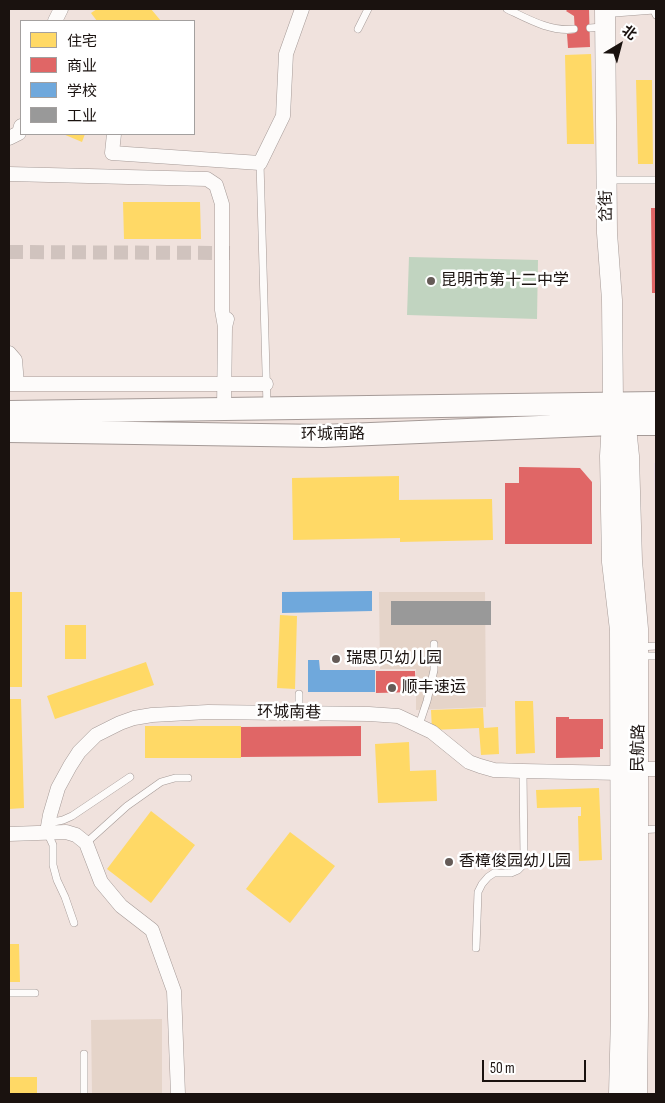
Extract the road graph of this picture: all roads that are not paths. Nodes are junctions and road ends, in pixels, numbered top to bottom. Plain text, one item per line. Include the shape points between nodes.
1 (302, 9) edge
2 (368, 9) edge
3 (507, 9) edge
4 (655, 12) edge
5 (606, 17) edge
6 (358, 29) dead end
7 (574, 29) dead end
8 (20, 130) edge
9 (114, 135) edge
10 (9, 138) edge
11 (260, 163) junction
12 (9, 174) edge
13 (617, 180) junction
14 (656, 180) edge
15 (230, 253) dead end
16 (225, 326) junction
17 (9, 354) edge
18 (13, 384) edge
19 (224, 384) junction
20 (266, 384) junction
21 (656, 402) edge
22 (224, 409) junction
23 (267, 409) junction
24 (9, 412) edge
25 (618, 414) junction
26 (656, 424) edge
27 (9, 431) edge
28 (434, 644) dead end
29 (647, 651) edge
30 (299, 694) dead end
31 (299, 713) junction
32 (420, 725) junction
33 (638, 770) edge
34 (523, 771) junction
35 (130, 777) dead end
36 (188, 778) dead end
37 (48, 828) junction
38 (647, 830) edge
39 (9, 834) edge
40 (86, 843) junction
41 (74, 924) dead end
42 (476, 948) dead end
43 (9, 993) edge
44 (35, 993) dead end
45 (84, 1054) dead end
46 (84, 1094) edge
47 (178, 1094) edge
48 (619, 1094) edge
49 (637, 1094) edge

1 - 11 street via 286,54 283,116
2 - 6 lane
3 - 7 lane via 543,26
4 - 5 lane
5 - 13 main road, 岔街
5 - 25 main road, 岔街 via 608,233
8 - 10 street
9 - 11 street via 112,153
11 - 20 lane
12 - 16 street via 207,179 216,185 222,204 222,310
13 - 14 lane
13 - 25 main road, 岔街 via 622,300
15 - 16 street via 231,303
16 - 19 street
17 - 18 street via 15,360
18 - 19 street
19 - 20 street
19 - 22 street
20 - 23 lane
21 - 25 main road, 环城南路
22 - 23 main road, 环城南路
22 - 24 main road, 环城南路
23 - 25 main road, 环城南路
25 - 26 main road, 环城南路
25 - 27 main road, 环城南路 via 323,436
25 - 29 main road, 民航路 via 629,456 638,629
25 - 33 main road, 民航路 via 610,456 612,562
28 - 32 lane via 434,670
29 - 33 main road, 民航路
30 - 31 lane
31 - 32 street, 环城南巷 via 398,716
31 - 37 street, 环城南巷 via 152,715 120,723 96,735 79,752 58,788
32 - 34 street, 环城南巷 via 469,762 494,770
33 - 34 street, 环城南巷
33 - 38 main road, 民航路
33 - 48 main road, 民航路 via 621,1015
34 - 42 lane via 524,859 518,870 494,873 482,884 478,892
35 - 37 lane
36 - 40 lane via 161,782 127,806
37 - 39 street
37 - 40 street via 76,835
37 - 41 lane via 57,880
38 - 49 main road, 民航路
40 - 47 street via 102,882 121,906 152,930 174,991
43 - 44 lane
45 - 46 lane

